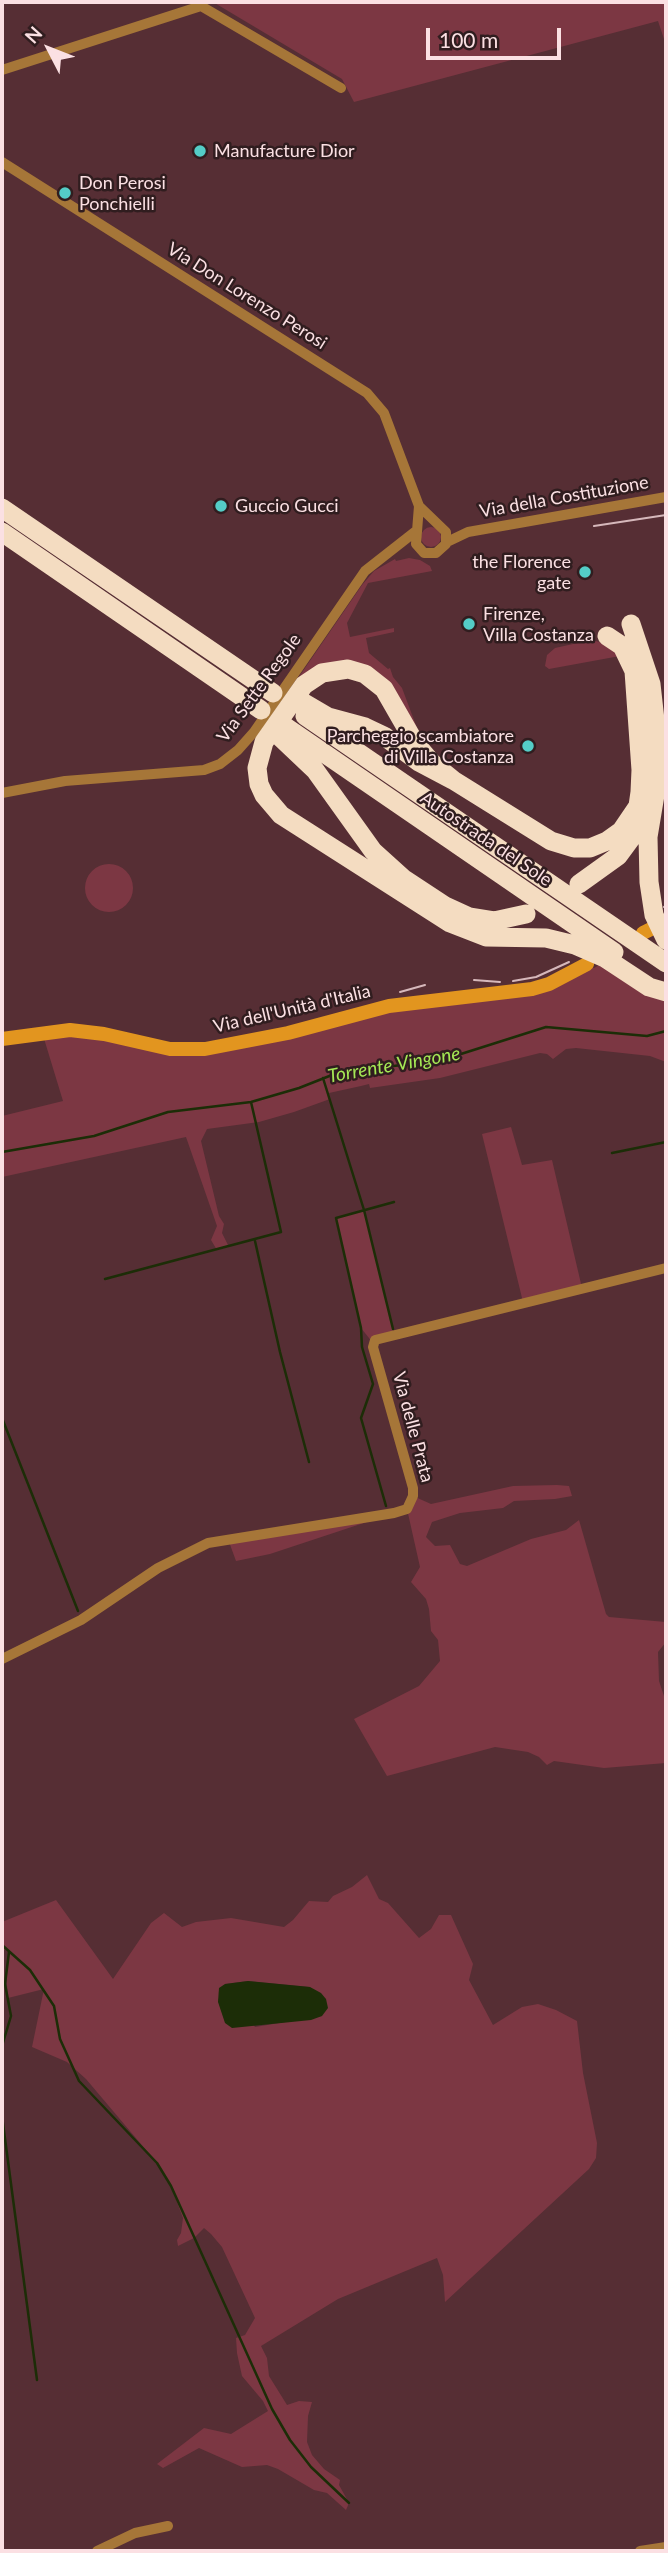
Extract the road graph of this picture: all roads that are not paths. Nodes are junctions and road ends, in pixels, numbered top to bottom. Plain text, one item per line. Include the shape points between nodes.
1 (200, 4) edge
2 (2, 70) edge
3 (341, 88) dead end
4 (2, 162) edge
5 (666, 497) edge
6 (419, 506) junction
7 (2, 508) edge
8 (441, 525) junction
9 (417, 530) junction
10 (2, 532) edge
11 (468, 532) junction
12 (447, 542) junction
13 (631, 624) dead end
14 (607, 636) dead end
15 (288, 693) junction
16 (266, 726) junction
17 (656, 729) junction
18 (453, 780) junction
19 (2, 793) edge
20 (579, 884) dead end
21 (526, 914) dead end
22 (657, 944) edge
23 (587, 964) dead end
24 (631, 969) junction
25 (666, 987) edge
26 (666, 992) edge
27 (2, 1039) edge
28 (666, 1268) edge
29 (2, 1659) edge
30 (168, 2526) dead end
31 (666, 2547) edge
32 (97, 2551) edge
33 (640, 2551) edge

1 - 2 street
1 - 3 street
4 - 6 street, Via Don Lorenzo Perosi via 367,393 384,413
5 - 11 street, Via della Costituzione
6 - 8 street, Via Don Lorenzo Perosi
6 - 9 street, Via Don Lorenzo Perosi
7 - 15 highway, Autostrada del Sole via 202,645
8 - 9 street, Via Sette Regole via 428,522
8 - 11 street, Via della Costituzione
8 - 12 street
9 - 12 street via 416,544 424,553 438,553
9 - 15 street, Via Sette Regole via 365,570
10 - 16 highway, Autostrada del Sole via 191,662
11 - 12 street, Via della Costituzione
13 - 17 highway via 651,684
14 - 18 highway via 622,646 634,671 641,770 638,806 617,835 590,848 559,844
15 - 16 highway
15 - 18 highway via 328,717 376,732
15 - 18 highway via 329,670 372,677 389,696 415,744
15 - 22 highway, Autostrada del Sole via 603,920
16 - 19 street, Via Sette Regole via 233,755 204,770 65,781
16 - 21 highway via 315,770 373,851 404,879 469,917 494,921
16 - 24 highway, Autostrada del Sole via 582,930
16 - 24 highway via 258,760 259,783 268,801 285,818 467,931 498,939 564,942
17 - 20 highway via 653,784 636,831 613,860
17 - 22 highway via 657,783 648,837
23 - 27 street, Via dell'Unità d'Italia via 532,989 389,1006 205,1049 170,1049 71,1030
24 - 25 highway, Autostrada del Sole
24 - 26 highway via 649,987
28 - 29 street, Via delle Prata via 375,1340 373,1347 413,1488 407,1509 208,1543 158,1568 81,1620
30 - 32 street via 135,2533
31 - 33 street

